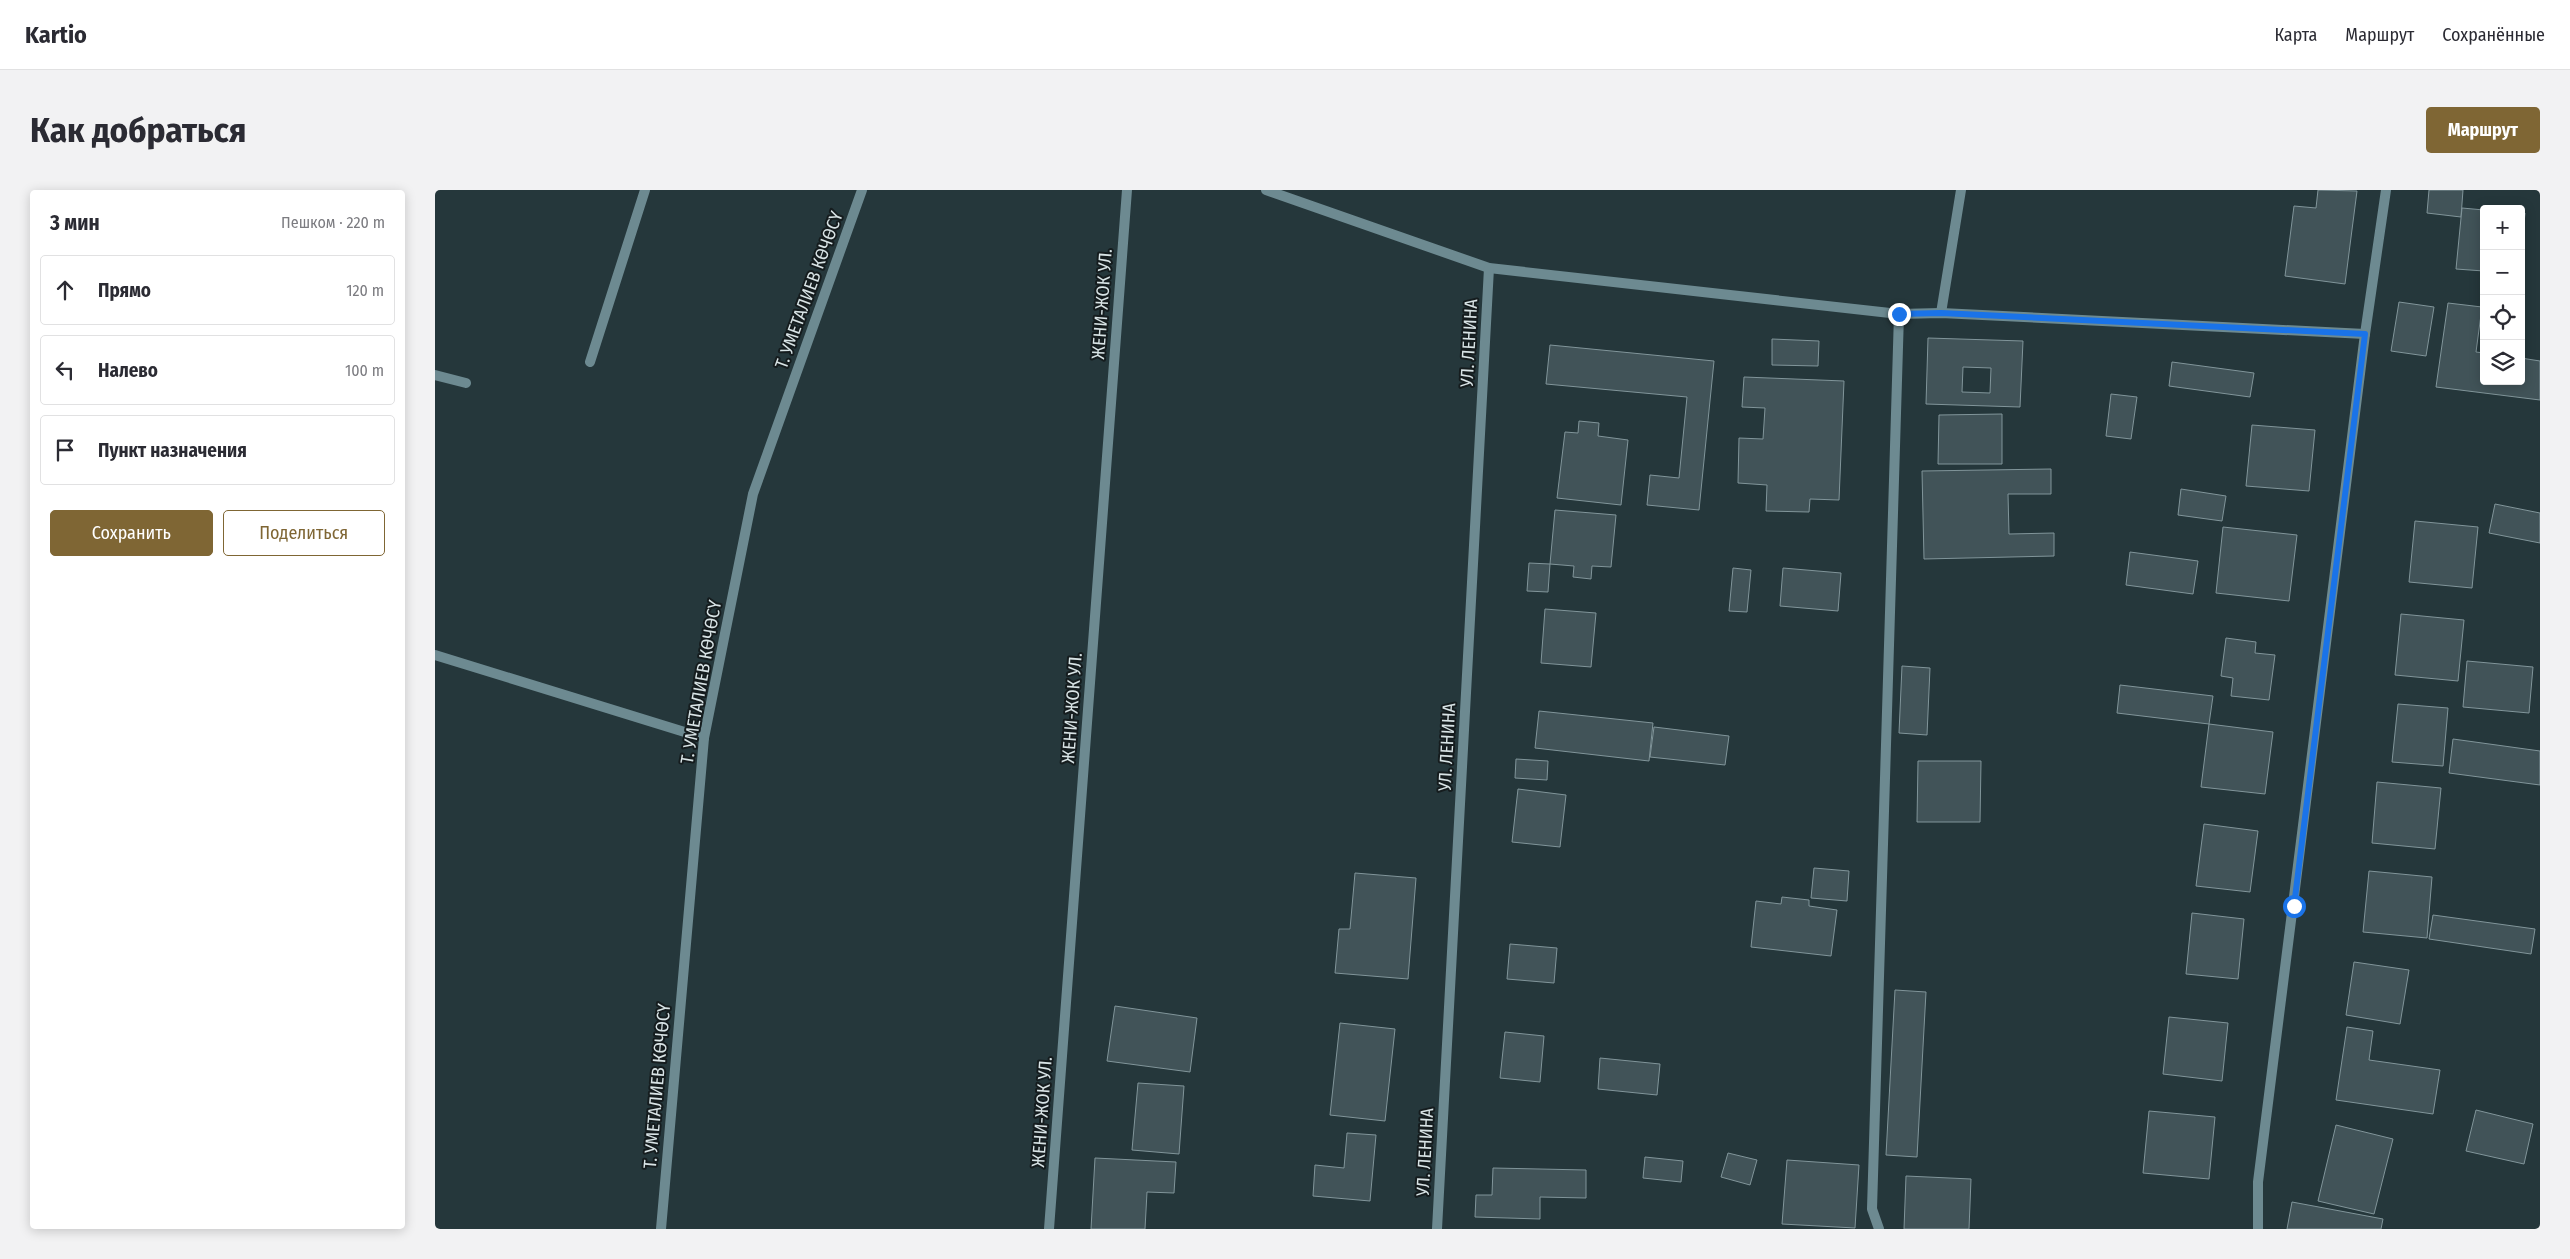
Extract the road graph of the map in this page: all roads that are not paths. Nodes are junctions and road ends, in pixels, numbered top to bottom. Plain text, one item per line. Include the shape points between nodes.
1 (645, 190) edge
2 (862, 190) edge
3 (1127, 190) edge
4 (1266, 190) edge
5 (1961, 190) edge
6 (2386, 190) edge
7 (1489, 268) junction
8 (1941, 313) junction
9 (1899, 314) junction
10 (2365, 334) junction
11 (590, 362) dead end
12 (435, 375) edge
13 (466, 383) dead end
14 (435, 656) edge
15 (704, 738) junction
16 (661, 1229) edge
17 (1049, 1229) edge
18 (1437, 1229) edge
19 (1879, 1229) edge
20 (2258, 1229) edge

1 - 11 street
2 - 15 street, Т. УМЕТАЛИЕВ КӨЧӨСҮ via 753,494
3 - 17 street, ЖЕНИ-ЖОК УЛ.
4 - 7 street
5 - 8 street
6 - 10 street
7 - 9 street
7 - 18 street, УЛ. ЛЕНИНА
8 - 9 street
8 - 10 street
9 - 19 street via 1872,1209
10 - 20 street via 2258,1182
12 - 13 street
14 - 15 street
15 - 16 street, Т. УМЕТАЛИЕВ КӨЧӨСҮ

